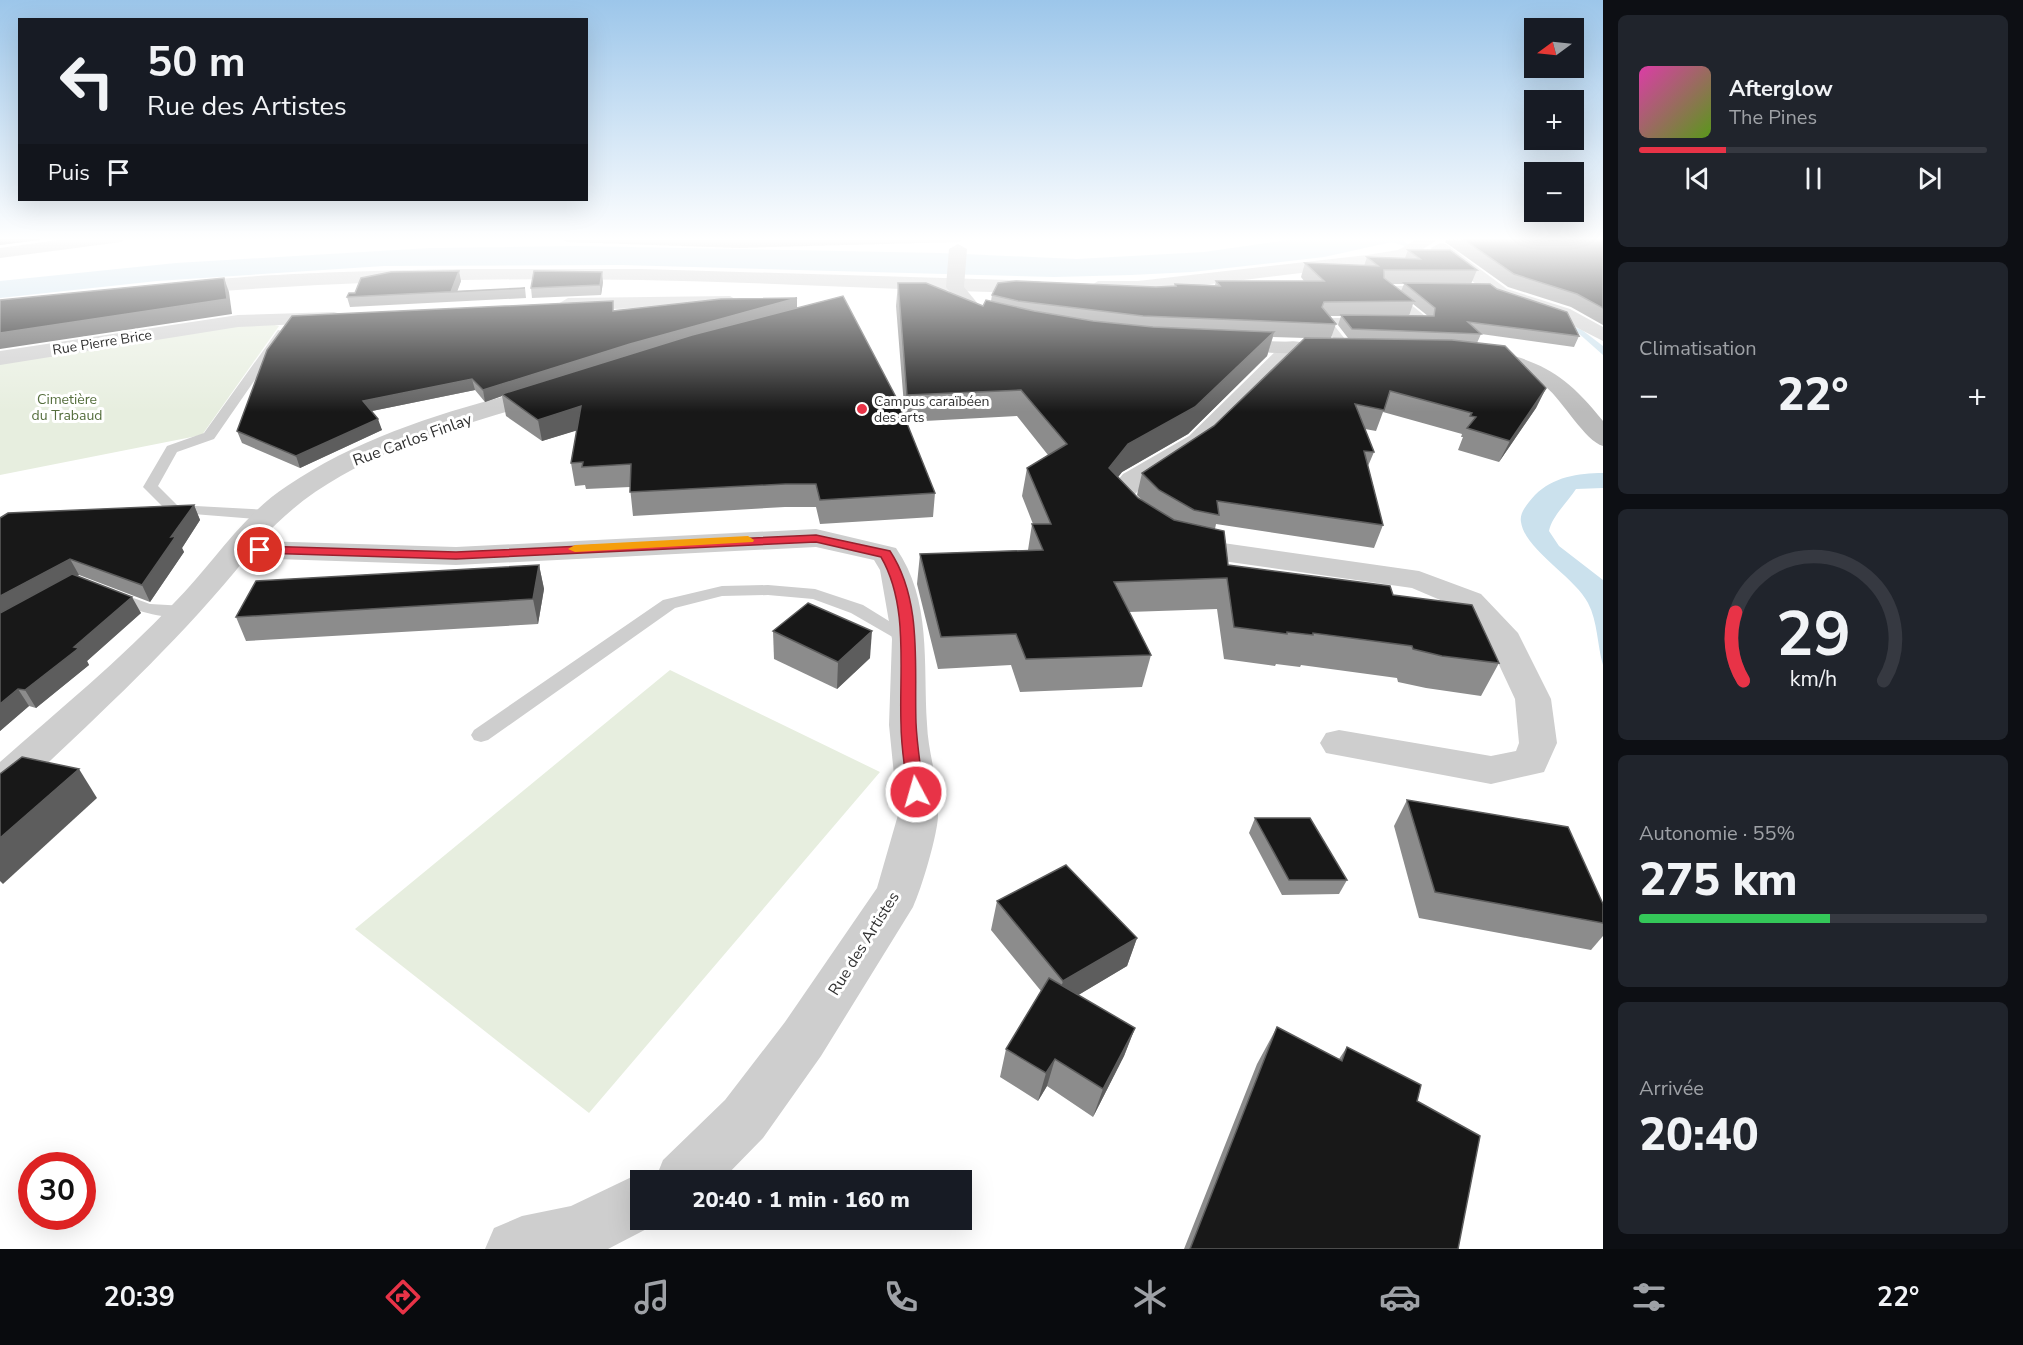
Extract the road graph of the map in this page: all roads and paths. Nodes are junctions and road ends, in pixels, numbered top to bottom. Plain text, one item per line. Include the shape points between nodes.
1 (688, 295) edge
2 (862, 295) edge
3 (881, 295) edge
4 (959, 295) edge
5 (1393, 295) edge
6 (1503, 295) edge
7 (752, 302) edge
8 (671, 303) junction
9 (551, 305) edge
10 (1603, 311) edge
11 (351, 317) edge
12 (1570, 317) junction
13 (291, 320) junction
14 (1370, 321) edge
15 (1017, 322) edge
16 (1404, 322) edge
17 (1603, 335) edge
18 (1201, 346) edge
19 (1293, 347) junction
20 (1358, 349) joint
21 (1454, 352) edge
22 (0, 358) edge
23 (569, 385) edge
24 (1603, 438) edge
25 (270, 515) junction
26 (239, 549) junction
27 (102, 591) edge
28 (185, 611) junction
29 (909, 639) junction
30 (481, 735) dead end
31 (1339, 743) dead end
32 (0, 785) edge
33 (693, 1170) edge
34 (630, 1207) edge
35 (515, 1249) edge

1 - 8 street
2 - 3 street via 847,301
4 - 15 street via 972,309
5 - 16 lane via 1426,322
6 - 12 street
7 - 8 street
8 - 9 street
10 - 12 street
11 - 13 street, Rue Pierre Brice
12 - 17 street
13 - 22 street, Rue Pierre Brice via 238,321
13 - 25 lane via 209,436 172,449 150,487 173,509
14 - 20 lane via 1325,320
18 - 19 street
19 - 20 street
19 - 31 street via 1198,441 1133,480 1119,495 1142,520 1177,542 1419,580 1470,601 1501,633 1533,699 1538,743 1530,762 1491,770
21 - 24 street via 1512,362 1550,376
23 - 25 street, Rue Carlos Finlay via 360,457 293,493
25 - 26 street, Rue Carlos Finlay
26 - 28 street, Rue Carlos Finlay
26 - 29 street, Rue des Artistes via 456,556 816,538 885,554 895,570
27 - 28 lane via 147,609
28 - 32 street, Rue Carlos Finlay
29 - 30 lane via 857,609 815,594 722,591 669,604
29 - 33 street, Rue des Artistes via 908,725 918,815 897,894 803,1039 744,1119
34 - 35 street via 576,1234

